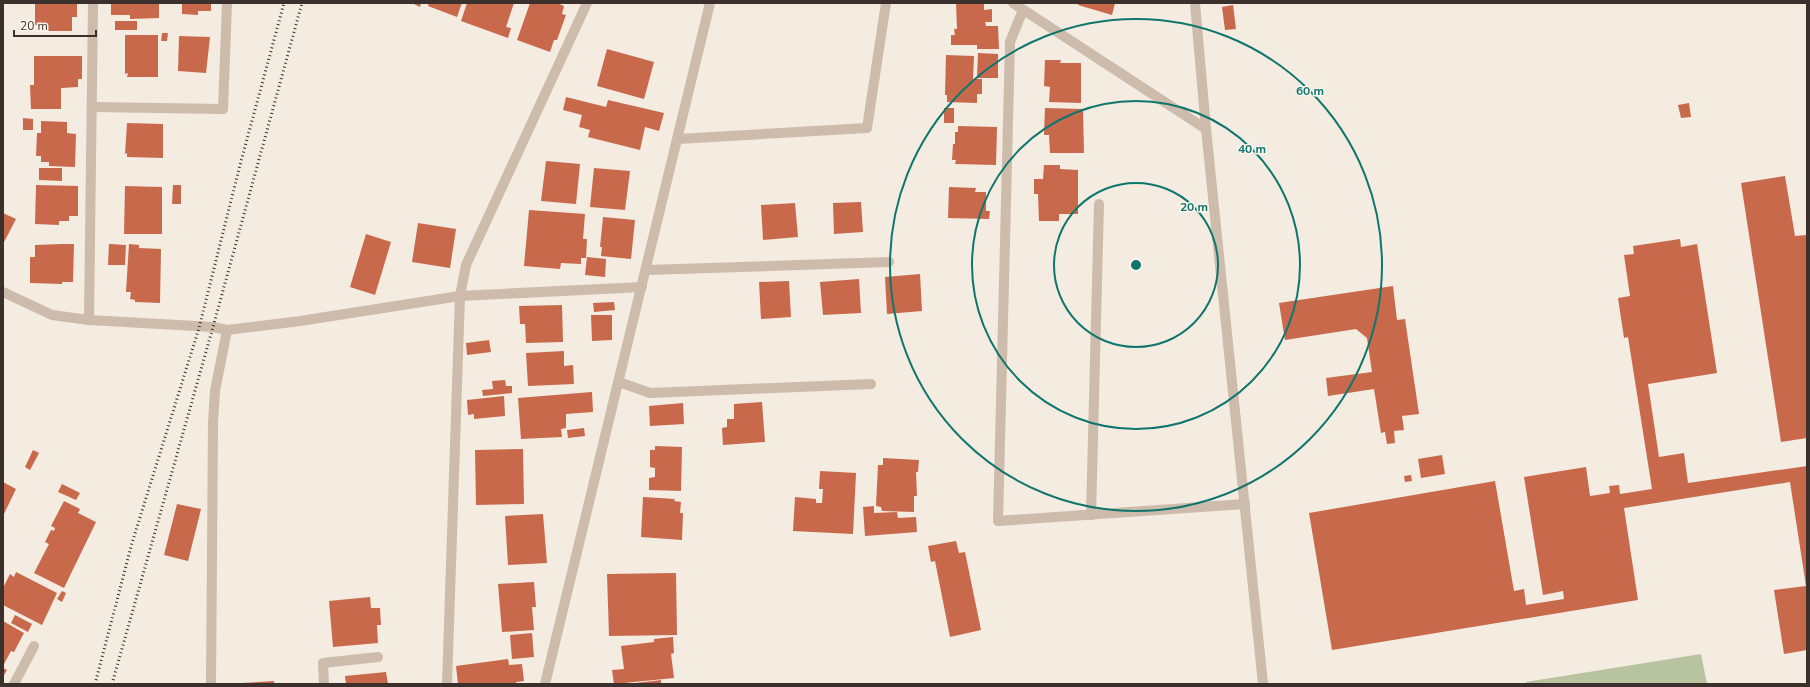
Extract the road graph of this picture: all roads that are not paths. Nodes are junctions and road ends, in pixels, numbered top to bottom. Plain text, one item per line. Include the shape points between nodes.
1 (93, 3) edge
2 (227, 3) edge
3 (587, 3) edge
4 (710, 3) edge
5 (886, 3) edge
6 (1013, 3) edge
7 (1195, 3) edge
8 (1023, 10) junction
9 (93, 107) junction
10 (1206, 130) junction
11 (678, 139) junction
12 (1099, 204) dead end
13 (889, 262) dead end
14 (647, 270) junction
15 (642, 287) junction
16 (3, 292) edge
17 (460, 296) junction
18 (89, 320) junction
19 (226, 330) junction
20 (619, 382) junction
21 (871, 384) dead end
22 (1245, 504) junction
23 (1091, 515) junction
24 (34, 646) dead end
25 (378, 657) dead end
26 (14, 684) edge
27 (211, 684) edge
28 (324, 684) edge
29 (448, 684) edge
30 (545, 684) edge
31 (1263, 684) edge

1 - 9 street
2 - 9 street via 223,110
3 - 17 street via 466,265
4 - 11 street
5 - 11 street via 867,128
6 - 8 street
7 - 10 street
8 - 10 street
8 - 23 street via 1010,42 998,521
9 - 18 street
10 - 22 street
11 - 14 street
12 - 23 street
13 - 14 street
14 - 15 street
15 - 17 street
15 - 20 street
16 - 18 street via 52,315
17 - 19 street
17 - 29 street
18 - 19 street via 213,327
19 - 27 street via 215,391 213,423
20 - 21 street via 650,393
20 - 30 street
22 - 23 street
22 - 31 street
24 - 26 street
25 - 28 street via 323,663

